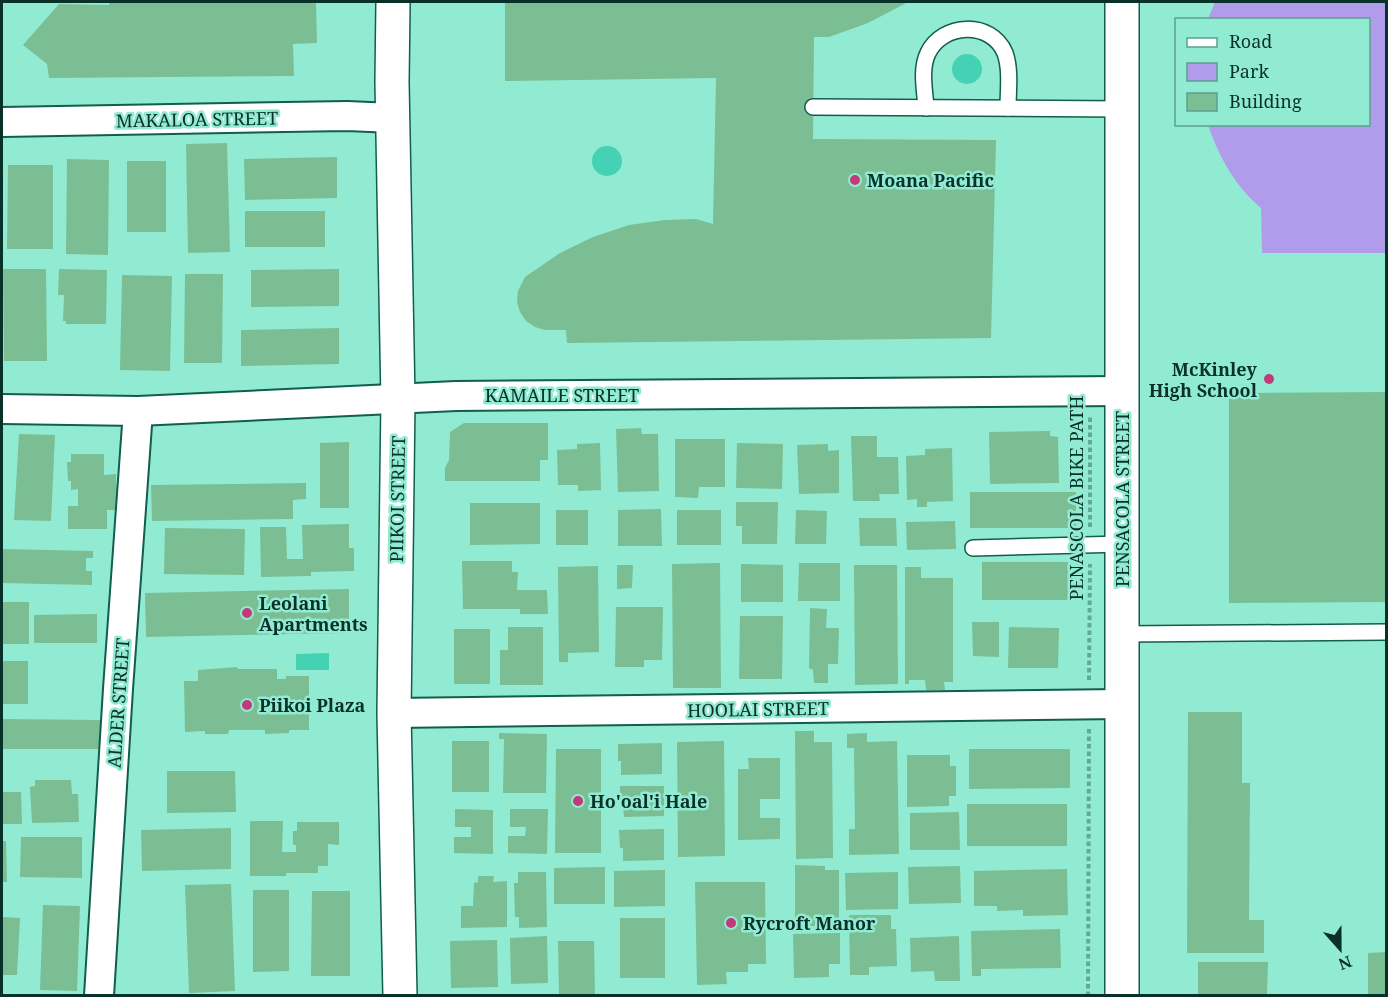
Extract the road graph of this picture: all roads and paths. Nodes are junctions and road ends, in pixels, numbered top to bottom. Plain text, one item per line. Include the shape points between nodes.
1 (393, 2) edge
2 (1122, 2) edge
3 (813, 107) dead end
4 (926, 108) junction
5 (1008, 108) junction
6 (1123, 109) junction
7 (393, 118) junction
8 (2, 122) edge
9 (1090, 391) junction
10 (1123, 391) junction
11 (398, 399) junction
12 (2, 409) edge
13 (138, 411) junction
14 (1122, 543) junction
15 (1090, 545) junction
16 (973, 548) dead end
17 (1386, 632) edge
18 (1122, 634) junction
19 (1105, 705) junction
20 (394, 713) junction
21 (99, 996) edge
22 (400, 996) edge
23 (1088, 996) edge
24 (1122, 996) edge

1 - 7 main road, PIIKOI STREET
2 - 6 main road, PENSACOLA STREET
3 - 4 lane
4 - 5 lane
4 - 5 lane via 924,69 930,49 945,34 958,29 985,32 1004,51 1008,65
5 - 6 lane
6 - 10 main road, PENSACOLA STREET
7 - 8 street, MAKALOA STREET
7 - 11 main road, PIIKOI STREET
9 - 10 street, KAMAILE STREET
9 - 11 street, KAMAILE STREET via 480,395
9 - 15 path, PENASCOLA BIKE PATH
10 - 14 main road, PENSACOLA STREET
11 - 13 street, KAMAILE STREET
11 - 20 main road, PIIKOI STREET
12 - 13 street, KAMAILE STREET
13 - 21 street, ALDER STREET
14 - 15 lane
14 - 18 main road, PENSACOLA STREET
15 - 16 lane
15 - 19 path, PENASCOLA BIKE PATH
17 - 18 lane
18 - 19 main road, PENSACOLA STREET
19 - 20 street, HOOLAI STREET
19 - 23 path, PENASCOLA BIKE PATH
19 - 24 main road, PENSACOLA STREET
20 - 22 main road, PIIKOI STREET

